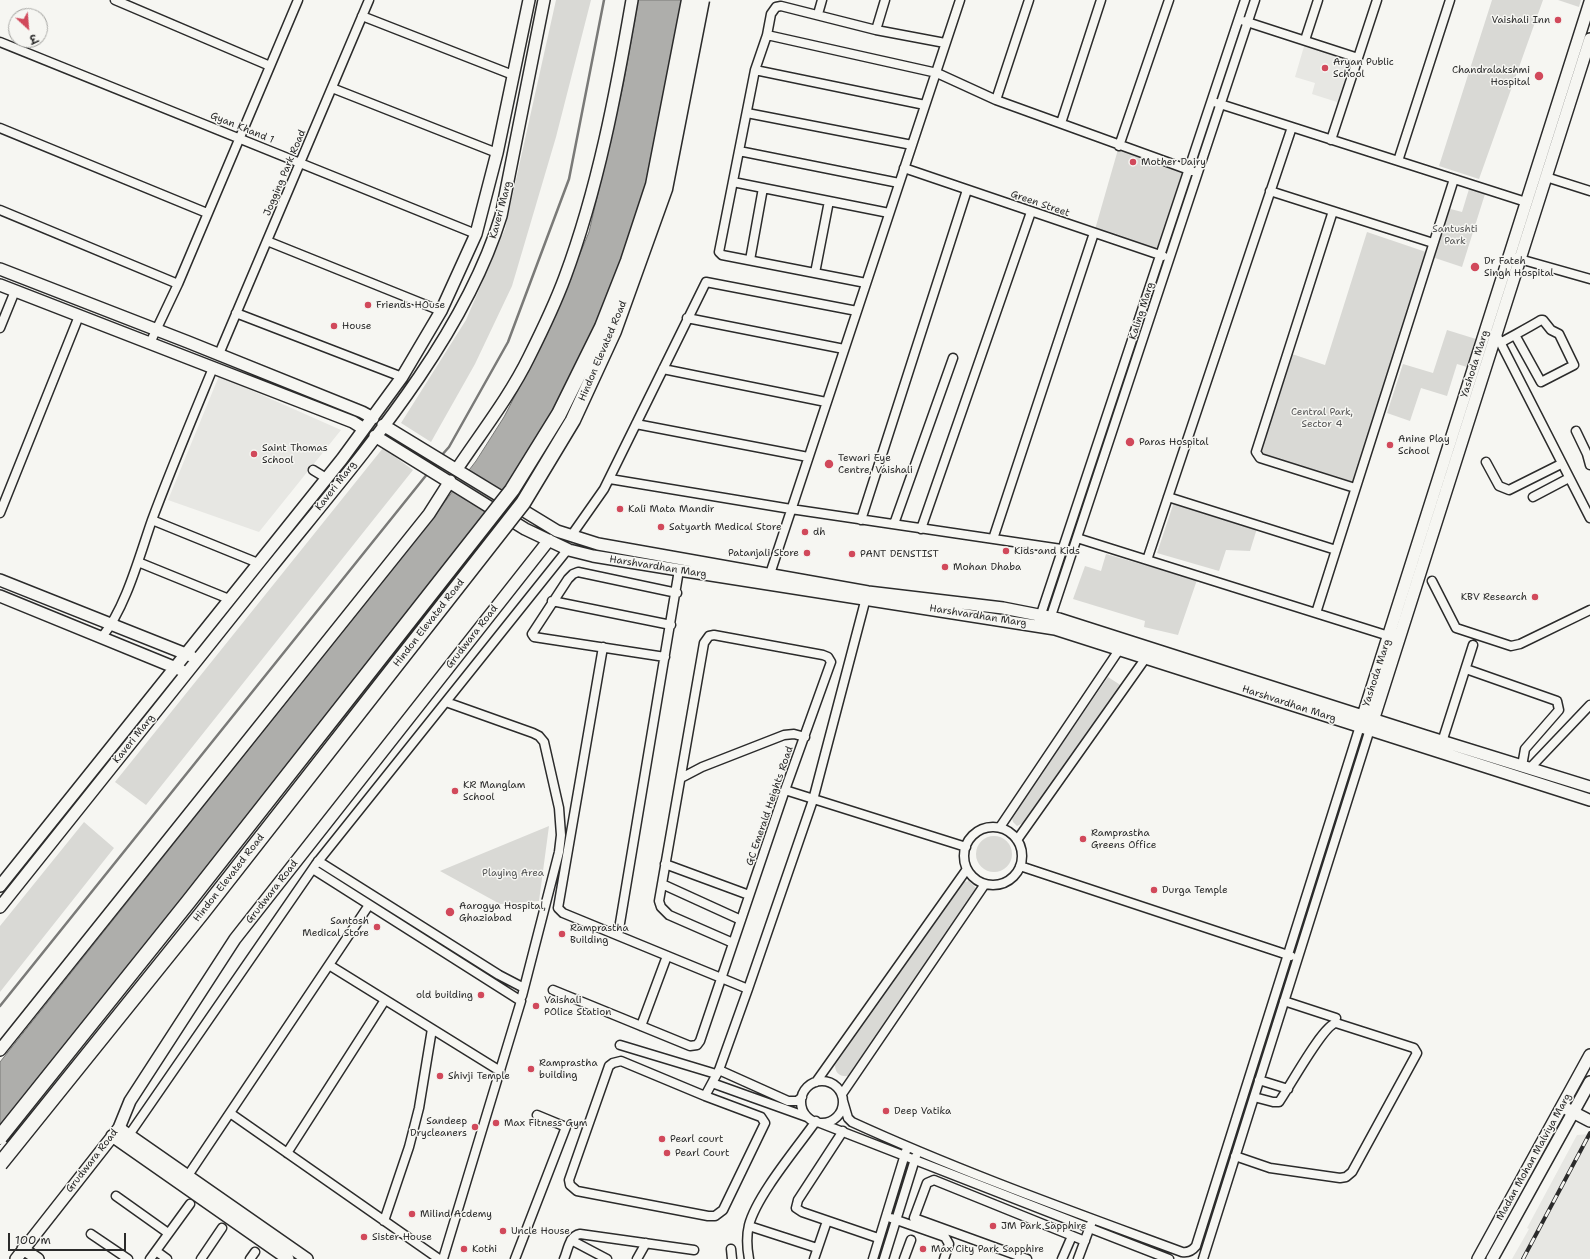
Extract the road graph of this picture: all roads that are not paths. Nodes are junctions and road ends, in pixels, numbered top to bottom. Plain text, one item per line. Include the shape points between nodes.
1 (115, 0) edge
2 (298, 0) edge
3 (369, 0) edge
4 (528, 0) edge
5 (544, 0) edge
6 (632, 0) edge
7 (689, 0) edge
8 (702, 0) edge
9 (822, 0) edge
10 (885, 0) edge
11 (960, 0) edge
12 (1029, 0) edge
13 (1101, 0) edge
14 (1169, 0) edge
15 (1244, 0) edge
16 (1255, 0) edge
17 (1318, 0) edge
18 (1378, 0) edge
19 (1450, 0) edge
20 (1590, 2) edge
21 (775, 4) edge
22 (818, 14) junction
23 (362, 16) junction
24 (1238, 19) junction
25 (1248, 22) junction
26 (876, 30) junction
27 (767, 35) junction
28 (1590, 39) edge
29 (1304, 40) junction
30 (0, 42) edge
31 (945, 43) junction
32 (1358, 58) junction
33 (270, 66) junction
34 (755, 70) junction
35 (937, 73) junction
36 (513, 75) junction
37 (332, 88) junction
38 (996, 100) junction
39 (1211, 101) junction
40 (925, 105) junction
41 (1221, 105) junction
42 (747, 113) junction
43 (1061, 123) junction
44 (1292, 127) junction
45 (1556, 127) junction
46 (0, 128) edge
47 (240, 138) junction
48 (1331, 140) junction
49 (912, 145) junction
50 (1119, 146) junction
51 (739, 152) junction
52 (497, 153) junction
53 (1398, 161) junction
54 (300, 162) junction
55 (904, 168) junction
56 (1188, 170) junction
57 (1198, 173) junction
58 (1546, 177) junction
59 (1454, 179) junction
60 (733, 182) junction
61 (899, 183) junction
62 (763, 188) junction
63 (967, 190) junction
64 (1270, 191) junction
65 (1590, 191) edge
66 (829, 201) junction
67 (1526, 202) junction
68 (0, 210) edge
69 (1333, 211) junction
70 (1031, 212) junction
71 (207, 213) junction
72 (889, 213) junction
73 (1094, 233) junction
74 (476, 234) junction
75 (267, 241) junction
76 (1434, 243) junction
77 (1160, 255) junction
78 (1515, 257) junction
79 (1170, 259) junction
80 (750, 260) junction
81 (0, 269) edge
82 (815, 273) junction
83 (1590, 279) edge
84 (866, 283) junction
85 (178, 284) junction
86 (0, 285) edge
87 (15, 291) junction
88 (441, 311) junction
89 (857, 311) junction
90 (236, 313) junction
91 (79, 316) junction
92 (687, 318) junction
93 (0, 328) edge
94 (157, 330) junction
95 (1515, 335) junction
96 (1494, 336) junction
97 (150, 343) junction
98 (844, 349) junction
99 (219, 354) junction
100 (952, 358) dead end
101 (213, 368) junction
102 (663, 369) junction
103 (402, 377) junction
104 (826, 402) junction
105 (373, 418) junction
106 (636, 424) junction
107 (383, 425) junction
108 (364, 429) junction
109 (1576, 431) dead end
110 (375, 436) junction
111 (808, 457) junction
112 (1486, 462) dead end
113 (1562, 464) junction
114 (1590, 465) edge
115 (456, 468) junction
116 (313, 470) dead end
117 (326, 478) junction
118 (1569, 478) junction
119 (610, 479) junction
120 (448, 480) junction
121 (1355, 488) junction
122 (1168, 497) junction
123 (1533, 497) dead end
124 (1590, 498) edge
125 (1582, 503) junction
126 (791, 509) junction
127 (0, 513) edge
128 (1590, 518) edge
129 (152, 520) junction
130 (861, 520) junction
131 (894, 524) junction
132 (921, 528) junction
133 (570, 536) junction
134 (1077, 538) junction
135 (993, 539) junction
136 (549, 540) junction
137 (568, 549) junction
138 (1062, 550) junction
139 (1336, 550) junction
140 (1073, 551) junction
141 (1147, 560) junction
142 (138, 562) junction
143 (258, 563) junction
144 (679, 570) junction
145 (770, 574) junction
146 (0, 580) edge
147 (1432, 581) dead end
148 (677, 592) junction
149 (38, 595) junction
150 (0, 596) edge
151 (867, 596) junction
152 (229, 599) junction
153 (552, 602) junction
154 (32, 609) junction
155 (1590, 610) edge
156 (1316, 613) junction
157 (1044, 621) junction
158 (112, 624) junction
159 (671, 625) junction
160 (102, 637) junction
161 (1394, 637) junction
162 (1126, 640) junction
163 (1473, 645) dead end
164 (603, 647) junction
165 (1153, 648) junction
166 (1119, 650) junction
167 (186, 654) junction
168 (666, 657) junction
169 (198, 658) junction
170 (1145, 659) junction
171 (175, 667) junction
172 (1466, 670) junction
173 (187, 672) junction
174 (446, 702) junction
175 (1590, 705) edge
176 (1366, 723) junction
177 (805, 737) junction
178 (1442, 742) junction
179 (1526, 767) junction
180 (681, 778) junction
181 (1590, 787) edge
182 (785, 790) junction
183 (813, 800) junction
184 (1590, 800) edge
185 (1000, 827) junction
186 (1017, 840) junction
187 (966, 847) junction
188 (318, 861) junction
189 (665, 864) junction
190 (1020, 866) junction
191 (313, 869) junction
192 (967, 869) junction
193 (662, 884) junction
194 (985, 884) junction
195 (0, 886) edge
196 (4, 893) edge
197 (749, 895) junction
198 (369, 905) junction
199 (0, 907) edge
200 (741, 920) junction
201 (618, 935) junction
202 (733, 943) junction
203 (1288, 954) junction
204 (667, 956) junction
205 (1298, 958) junction
206 (329, 965) junction
207 (721, 978) junction
208 (748, 989) junction
209 (553, 990) dead end
210 (385, 1000) junction
211 (1284, 1001) junction
212 (1336, 1018) dead end
213 (641, 1026) junction
214 (432, 1029) junction
215 (620, 1044) dead end
216 (0, 1050) edge
217 (1590, 1056) edge
218 (500, 1071) junction
219 (717, 1072) junction
220 (1259, 1080) junction
221 (816, 1082) junction
222 (1590, 1082) edge
223 (712, 1083) junction
224 (1288, 1088) junction
225 (705, 1096) junction
226 (802, 1097) junction
227 (843, 1097) junction
228 (1254, 1097) junction
229 (1562, 1106) junction
230 (1573, 1112) junction
231 (230, 1113) junction
232 (537, 1115) dead end
233 (808, 1117) junction
234 (1590, 1121) edge
235 (818, 1122) junction
236 (843, 1131) junction
237 (115, 1132) junction
238 (129, 1135) junction
239 (0, 1137) edge
240 (906, 1151) junction
241 (918, 1151) junction
242 (287, 1153) junction
243 (1235, 1156) junction
244 (915, 1160) junction
245 (0, 1164) edge
246 (1221, 1166) junction
247 (1231, 1169) junction
248 (185, 1179) junction
249 (116, 1196) dead end
250 (190, 1204) dead end
251 (885, 1216) junction
252 (1092, 1219) junction
253 (896, 1220) junction
254 (384, 1221) junction
255 (827, 1221) junction
256 (749, 1226) junction
257 (222, 1228) dead end
258 (1090, 1228) junction
259 (168, 1233) junction
260 (91, 1234) dead end
261 (1072, 1236) junction
262 (878, 1238) junction
263 (571, 1240) junction
264 (911, 1240) dead end
265 (1085, 1241) junction
266 (646, 1243) junction
267 (817, 1248) junction
268 (23, 1249) junction
269 (731, 1249) dead end
270 (694, 1250) dead end
271 (156, 1251) junction
272 (16, 1259) edge
273 (38, 1259) edge
274 (128, 1259) edge
275 (150, 1259) edge
276 (167, 1259) edge
277 (201, 1259) edge
278 (288, 1259) edge
279 (307, 1259) edge
280 (439, 1259) edge
281 (443, 1259) edge
282 (514, 1259) edge
283 (564, 1259) edge
284 (607, 1259) edge
285 (637, 1259) edge
286 (732, 1259) edge
287 (749, 1259) edge
288 (814, 1259) edge
289 (873, 1259) edge
290 (884, 1259) edge
291 (904, 1259) edge
292 (944, 1259) edge
293 (1027, 1259) edge
294 (1062, 1259) edge
295 (1078, 1259) edge
296 (1169, 1259) edge
297 (1203, 1259) edge
298 (1478, 1259) edge
299 (1492, 1259) edge

1 - 33 street
2 - 33 street
3 - 23 street, Jogging Park Road
4 - 36 street, Kaveri Marg
5 - 107 street, Kaveri Marg via 508,188 494,240 454,320 415,383
6 - 115 street via 601,155 565,278 528,358 496,412
7 - 239 highway, Hindon Elevated Road, bridge via 653,185 628,261 602,327 559,414 512,490
8 - 245 highway, Hindon Elevated Road, bridge via 665,189 614,331 573,420 518,509 202,913
9 - 22 street
10 - 26 street
11 - 31 street
12 - 38 street
13 - 43 street
14 - 50 street
15 - 24 street, Kaling Marg
16 - 25 street, Kaling Marg
17 - 29 street
18 - 32 street
19 - 53 street
20 - 45 street, Yashoda Marg
21 - 22 street
21 - 27 street
22 - 26 street
23 - 36 street
23 - 37 street, Jogging Park Road
24 - 25 street
24 - 39 street, Kaling Marg
25 - 29 street
25 - 41 street, Kaling Marg
26 - 31 street
27 - 34 street
27 - 35 street
28 - 45 street, Yashoda Marg
29 - 32 street
30 - 47 street, Gyan Khand 1
31 - 35 street
32 - 48 street
33 - 47 street
34 - 40 street
34 - 42 street
35 - 38 street
35 - 40 street
36 - 52 street, Kaveri Marg
37 - 52 street
37 - 54 street, Jogging Park Road
38 - 43 street
39 - 41 street
39 - 56 street, Kaling Marg
40 - 49 street
41 - 44 street
41 - 57 street, Kaling Marg
42 - 49 street
42 - 51 street
43 - 50 street
44 - 48 street
44 - 64 street
45 - 58 street, Yashoda Marg
45 - 67 street, Yashoda Marg
46 - 71 street
47 - 54 street, Gyan Khand 1
47 - 71 street
48 - 53 street
49 - 55 street
50 - 56 street
51 - 60 street
51 - 61 street
52 - 74 street, Kaveri Marg
53 - 59 street
54 - 74 street, Gyan Khand 1
54 - 75 street, Jogging Park Road
55 - 61 street
55 - 63 street, Green Street
56 - 57 street
56 - 77 street, Kaling Marg
57 - 79 street, Kaling Marg
58 - 65 street
58 - 78 street, Yashoda Marg
59 - 67 street
59 - 76 street
60 - 62 street
60 - 80 street via 719,252 722,255
61 - 72 street
62 - 66 street
62 - 80 street
63 - 70 street, Green Street
63 - 130 street
64 - 69 street
64 - 122 street
66 - 72 street
66 - 82 street
67 - 78 street, Yashoda Marg
68 - 85 street
69 - 76 street
69 - 121 street via 1256,452 1260,458
70 - 73 street, Green Street
70 - 132 street
71 - 85 street
72 - 84 street
73 - 77 street, Green Street
73 - 135 street
74 - 88 street, Kaveri Marg
75 - 88 street
75 - 90 street, Jogging Park Road
76 - 121 street
77 - 79 street, Green Street
77 - 138 street, Kaling Marg
78 - 83 street
78 - 96 street, Yashoda Marg
79 - 134 street, Kaling Marg
80 - 82 street
81 - 94 street
82 - 84 street
84 - 89 street
85 - 94 street
86 - 87 street
87 - 91 street
87 - 93 street
88 - 103 street, Kaveri Marg
89 - 92 street via 709,281 703,284
89 - 98 street
90 - 99 street, Jogging Park Road
90 - 103 street
91 - 97 street
91 - 127 street
92 - 98 street
92 - 102 street
94 - 97 street
94 - 99 street
95 - 95 street via 1541,382 1574,365 1559,334 1551,330 1543,320
95 - 96 street
96 - 113 street
96 - 161 street, Yashoda Marg
97 - 101 street
98 - 104 street
99 - 105 street
100 - 131 street
101 - 108 street via 353,422
101 - 129 street
102 - 104 street
102 - 106 street
103 - 105 street, Kaveri Marg
104 - 111 street
105 - 108 street, Kaveri Marg
106 - 111 street
106 - 119 street
107 - 110 street, Kaveri Marg
107 - 115 street, Harshvardhan Marg
108 - 117 street, Kaveri Marg
109 - 114 street
110 - 120 street, Harshvardhan Marg
110 - 169 street, Kaveri Marg
111 - 126 street
112 - 113 street via 1499,486 1509,490
113 - 118 street
115 - 133 street, Harshvardhan Marg, bridge via 532,516
116 - 117 street
117 - 143 street, Kaveri Marg
118 - 123 street
118 - 125 street
119 - 126 street
119 - 133 street
120 - 136 street, Harshvardhan Marg, bridge via 525,529
120 - 216 street via 429,514
121 - 139 street
122 - 139 street
122 - 141 street
124 - 125 street
125 - 128 street
126 - 130 street
126 - 145 street
129 - 142 street
129 - 143 street
130 - 131 street
131 - 132 street
132 - 135 street
133 - 145 street, Harshvardhan Marg via 598,544
134 - 140 street, Kaling Marg
134 - 141 street
135 - 138 street
136 - 137 street, Harshvardhan Marg
136 - 237 street, Grudwara Road via 235,939 130,1101
137 - 144 street, Harshvardhan Marg via 593,556
137 - 174 street
138 - 140 street
138 - 157 street, Kaling Marg
139 - 156 street
140 - 157 street, Kaling Marg
141 - 156 street
142 - 152 street
142 - 158 street
143 - 152 street, Kaveri Marg
144 - 148 street
144 - 151 street, Harshvardhan Marg
145 - 151 street, Harshvardhan Marg
146 - 149 street
147 - 155 street via 1456,628 1511,646
148 - 153 street via 578,572 572,574
148 - 159 street
149 - 154 street
149 - 158 street
150 - 154 street
151 - 157 street, Harshvardhan Marg via 1003,608
151 - 183 street
152 - 167 street, Kaveri Marg
153 - 159 street
153 - 164 street via 533,630 534,636
154 - 160 street
156 - 161 street
157 - 162 street, Harshvardhan Marg
157 - 166 street, Harshvardhan Marg
158 - 160 street
158 - 167 street
159 - 168 street
160 - 171 street
161 - 176 street, Yashoda Marg
162 - 165 street, Harshvardhan Marg
162 - 166 street
163 - 172 street
164 - 168 street
164 - 201 street via 558,904 563,913
165 - 170 street
165 - 176 street, Harshvardhan Marg
166 - 170 street, Harshvardhan Marg
166 - 185 street
167 - 169 street
167 - 171 street, Kaveri Marg
168 - 201 street
169 - 173 street, Kaveri Marg
170 - 176 street, Harshvardhan Marg
170 - 186 street
171 - 173 street
171 - 195 street, Kaveri Marg
172 - 178 street
172 - 179 street via 1559,704 1559,710 1525,749
173 - 196 street, Kaveri Marg
174 - 188 street
174 - 188 street via 533,733 539,736 545,748 559,808 561,835 559,852 523,992
175 - 179 street
176 - 178 street, Harshvardhan Marg
176 - 184 street, Harshvardhan Marg
176 - 203 street
176 - 205 street
177 - 180 street, GC Emerald Heights Road via 784,735 702,767
177 - 180 street via 830,667 828,657 709,636 704,643
177 - 182 street, GC Emerald Heights Road
178 - 179 street, Harshvardhan Marg
179 - 181 street, Harshvardhan Marg
180 - 189 street
182 - 183 street
182 - 197 street, GC Emerald Heights Road
183 - 187 street
183 - 208 street
185 - 186 street via 1010,832
185 - 187 street via 977,832
186 - 190 street via 1021,850
187 - 192 street via 964,856
188 - 191 street
189 - 193 street
189 - 197 street
190 - 194 street via 1006,882
190 - 203 street
191 - 198 street
191 - 238 street
192 - 194 street via 978,881
192 - 221 street
193 - 200 street
193 - 202 street via 659,901 664,911
194 - 227 street
196 - 199 street, Kaveri Marg
197 - 200 street, GC Emerald Heights Road
198 - 206 street
198 - 218 street via 521,1001
200 - 202 street, GC Emerald Heights Road
201 - 204 street
202 - 207 street, GC Emerald Heights Road
203 - 205 street
203 - 246 street
204 - 207 street
204 - 213 street
205 - 211 street
206 - 210 street
206 - 231 street
207 - 208 street
207 - 213 street, GC Emerald Heights Road via 697,1044 690,1046
208 - 219 street
209 - 213 street, GC Emerald Heights Road
210 - 214 street
210 - 242 street
211 - 212 street
211 - 220 street
214 - 218 street
214 - 254 street via 419,1108
215 - 219 street
217 - 229 street, Madan Mohan Malviya Marg
218 - 281 street
219 - 223 street
219 - 226 street via 788,1101 797,1101
220 - 224 street
220 - 228 street
221 - 226 street via 804,1091
221 - 227 street via 833,1084
222 - 230 street, Madan Mohan Malviya Marg
223 - 225 street
223 - 233 street
224 - 228 street via 1276,1103
224 - 243 street via 1322,1035 1332,1024 1336,1023 1414,1048 1417,1053 1352,1172 1346,1177 1280,1170
225 - 225 street via 761,1118 765,1124 720,1214 708,1216 584,1193 570,1185 569,1180 613,1063 621,1061
226 - 233 street via 801,1103
227 - 235 street via 841,1111 837,1116 832,1120
227 - 240 street via 848,1118 852,1122
228 - 243 street
229 - 230 street
229 - 298 street, Madan Mohan Malviya Marg
230 - 234 street
230 - 299 street, Madan Mohan Malviya Marg
231 - 242 street
231 - 248 street
232 - 282 street via 566,1127
233 - 235 street
235 - 236 street
235 - 256 street via 764,1196
236 - 240 street
236 - 255 street via 796,1204 798,1210
237 - 238 street
237 - 248 street
237 - 268 street, Grudwara Road
238 - 248 street
240 - 241 street
240 - 244 street
240 - 251 street
241 - 244 street
241 - 252 street
242 - 254 street
243 - 247 street
244 - 253 street
244 - 258 street
246 - 247 street
246 - 252 street via 1196,1246 1188,1252
247 - 297 street
248 - 278 street
248 - 279 street
249 - 259 street
250 - 259 street
251 - 253 street
251 - 262 street
252 - 258 street
253 - 290 street
253 - 292 street via 945,1237 948,1244
254 - 280 street
255 - 262 street
255 - 267 street
256 - 267 street
256 - 287 street
257 - 277 street
258 - 265 street
258 - 296 street
259 - 271 street
260 - 274 street
261 - 265 street
261 - 293 street via 934,1180 927,1182 914,1218
261 - 294 street
262 - 289 street
263 - 266 street via 573,1236 580,1234
263 - 283 street
263 - 284 street
264 - 291 street
265 - 295 street
266 - 270 street
266 - 285 street
267 - 288 street
268 - 272 street, Grudwara Road
268 - 273 street
269 - 286 street
271 - 275 street
271 - 276 street

